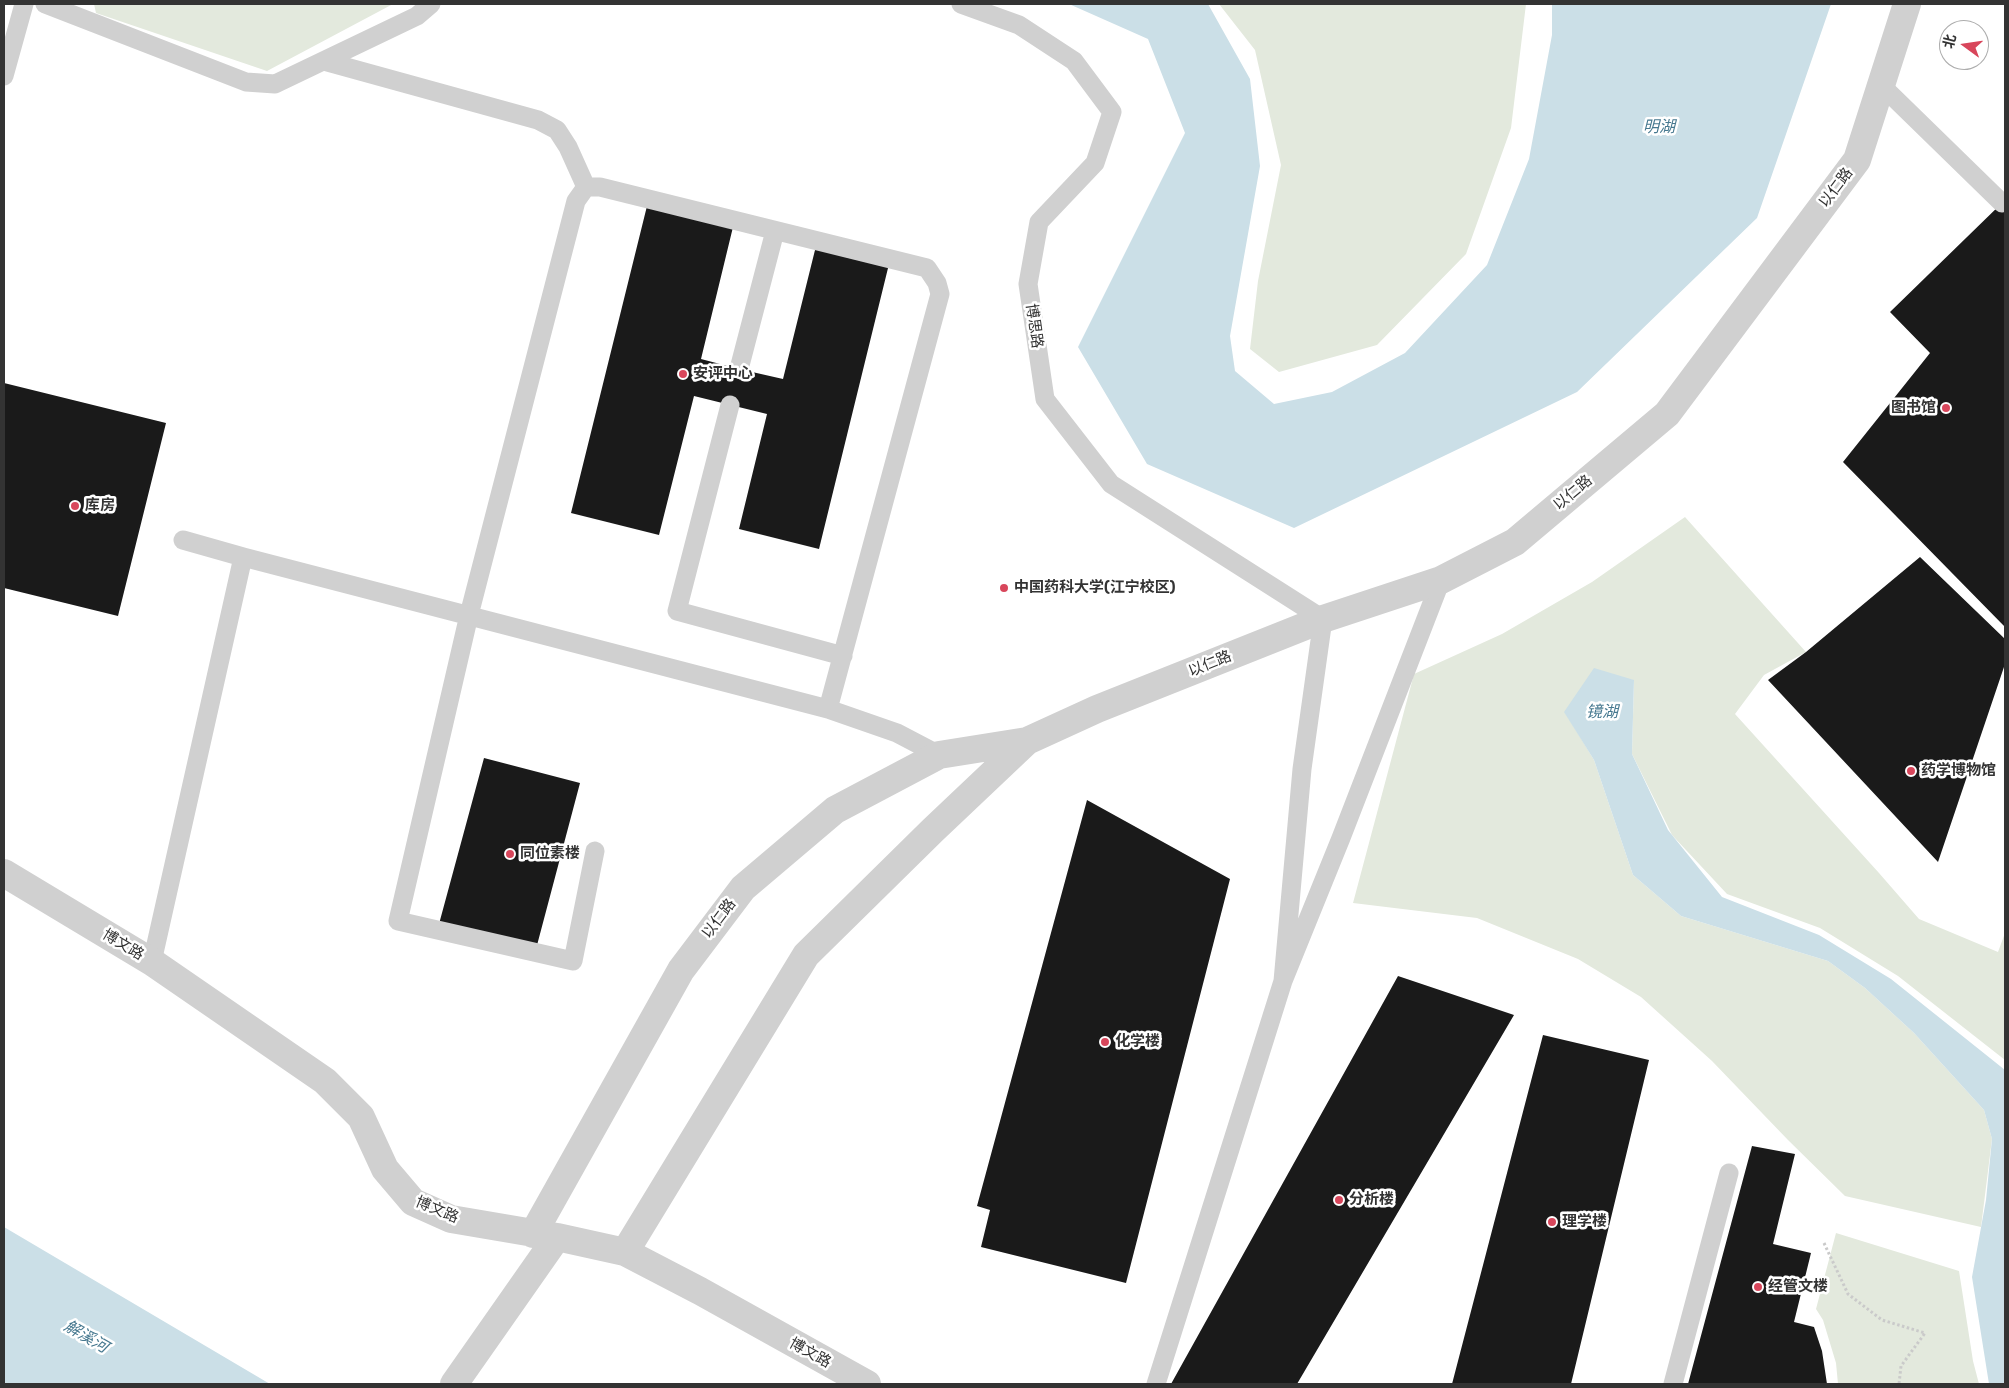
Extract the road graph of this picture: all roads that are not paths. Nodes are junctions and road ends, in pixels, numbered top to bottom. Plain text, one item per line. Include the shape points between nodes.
1 (24, 4) edge
2 (45, 4) edge
3 (431, 4) edge
4 (961, 4) edge
5 (1907, 4) edge
6 (324, 61) junction
7 (4, 76) edge
8 (1881, 85) junction
9 (586, 187) junction
10 (2002, 203) dead end
11 (775, 231) junction
12 (739, 369) dead end
13 (730, 405) dead end
14 (184, 540) dead end
15 (243, 557) junction
16 (1441, 580) junction
17 (469, 615) junction
18 (1323, 619) junction
19 (843, 656) junction
20 (828, 708) junction
21 (1027, 741) junction
22 (939, 755) junction
23 (596, 851) dead end
24 (4, 873) edge
25 (152, 962) junction
26 (1283, 982) junction
27 (1729, 1173) dead end
28 (545, 1235) junction
29 (625, 1252) junction
30 (454, 1384) edge
31 (867, 1384) edge
32 (1156, 1384) edge
33 (1673, 1384) edge

1 - 7 lane
2 - 6 lane via 246,82 275,84
3 - 6 lane via 417,16
4 - 18 lane, 博思路 via 1019,26 1074,62 1112,112 1095,163 1039,222 1028,284 1045,399 1110,484
5 - 8 street, 以仁路
6 - 9 lane via 538,120 557,130
8 - 10 lane
8 - 16 street, 以仁路 via 1857,160 1667,414 1515,542
9 - 11 lane via 600,187
9 - 17 lane via 576,201
11 - 12 lane
11 - 19 lane via 926,268 937,283 940,294
13 - 19 lane via 677,611
14 - 15 lane
15 - 17 lane
15 - 25 lane
16 - 18 street, 以仁路
16 - 26 lane
17 - 20 lane
17 - 23 lane via 398,921 573,962
18 - 21 street, 以仁路 via 1097,709
18 - 26 lane via 1302,769
19 - 20 lane
20 - 22 lane via 896,734
21 - 22 street, 以仁路
21 - 29 street, 以仁路 via 806,955
22 - 28 street, 以仁路 via 835,810 743,888 681,970
24 - 25 street, 博文路
25 - 28 street, 博文路 via 325,1081 361,1117 384,1169 413,1202 451,1219
26 - 32 lane
27 - 33 lane
28 - 29 street, 博文路
28 - 30 street, 以仁路
29 - 31 street, 博文路

